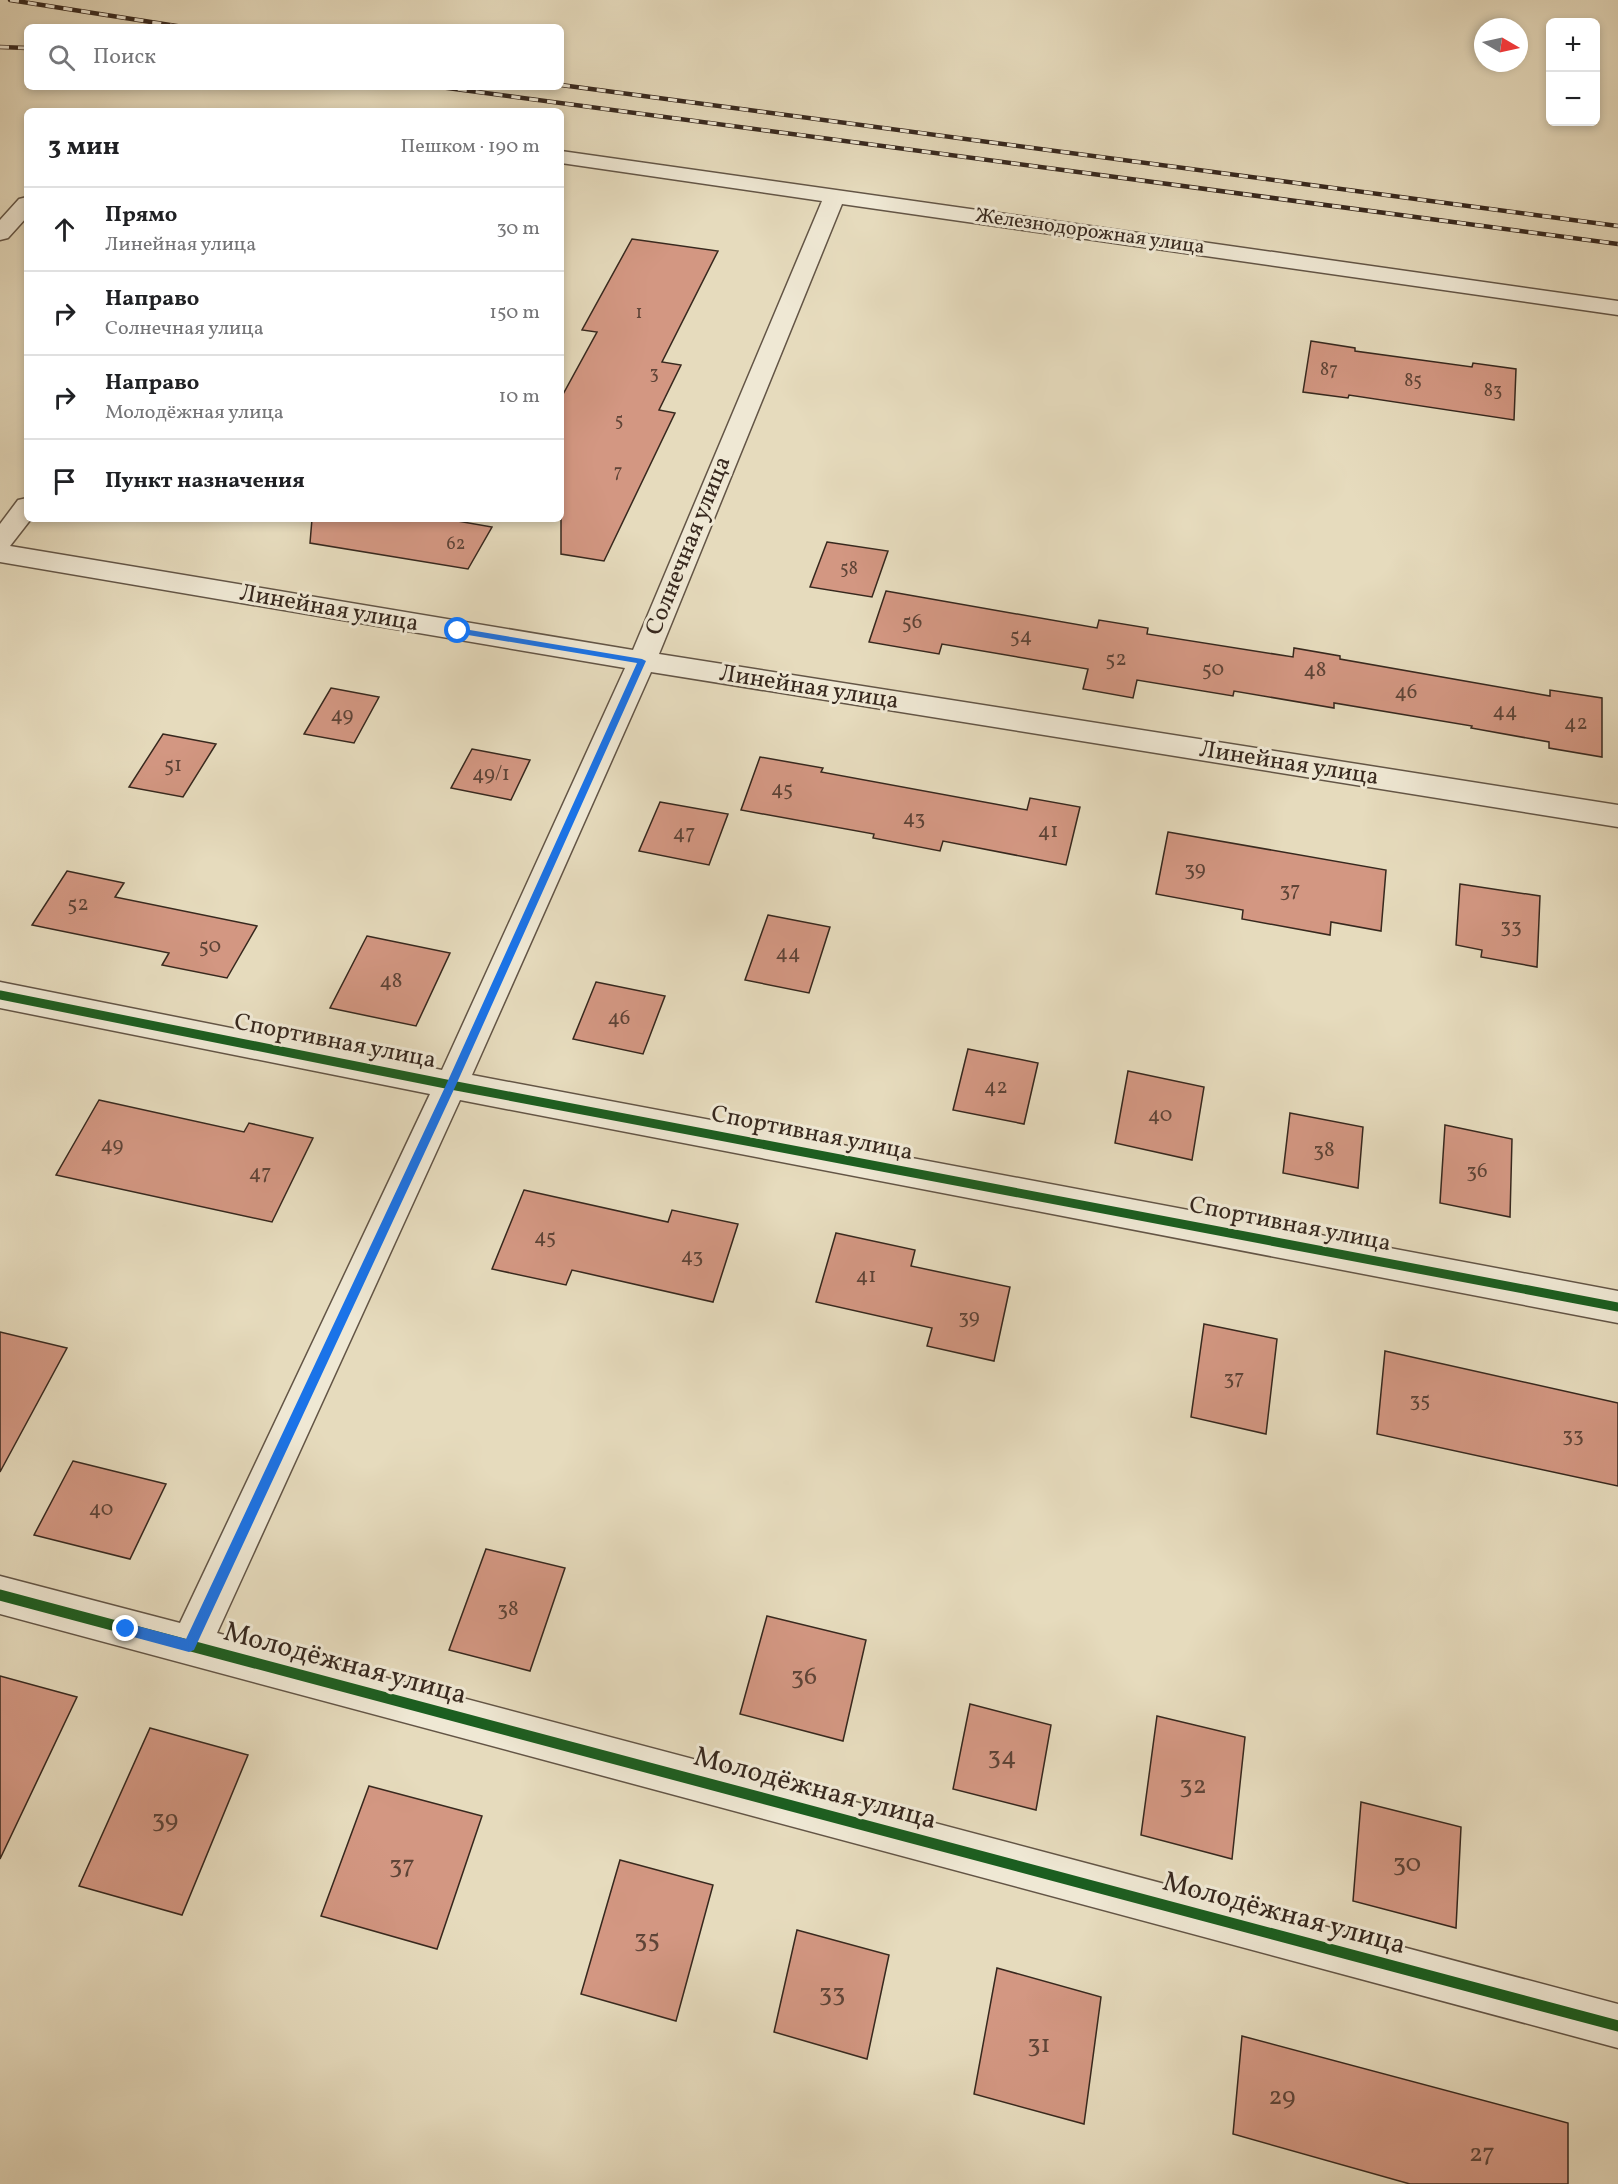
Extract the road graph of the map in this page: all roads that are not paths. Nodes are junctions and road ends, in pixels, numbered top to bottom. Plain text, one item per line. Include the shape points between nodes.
1 (564, 157) edge
2 (835, 195) junction
3 (24, 207) edge
4 (0, 233) edge
5 (1618, 308) edge
6 (24, 510) edge
7 (0, 542) edge
8 (0, 554) edge
9 (642, 661) junction
10 (1618, 816) edge
11 (0, 995) edge
12 (451, 1085) junction
13 (1618, 1307) edge
14 (0, 1595) edge
15 (189, 1646) junction
16 (1618, 2026) edge

1 - 2 street, Железнодорожная улица
2 - 5 street, Железнодорожная улица
2 - 9 street, Солнечная улица
3 - 4 street
6 - 7 street
8 - 9 street, Линейная улица
9 - 10 street, Линейная улица
9 - 12 street, Солнечная улица
11 - 12 street, Спортивная улица
12 - 13 street, Спортивная улица
12 - 15 street, Солнечная улица
14 - 15 street, Молодёжная улица
15 - 16 street, Молодёжная улица

